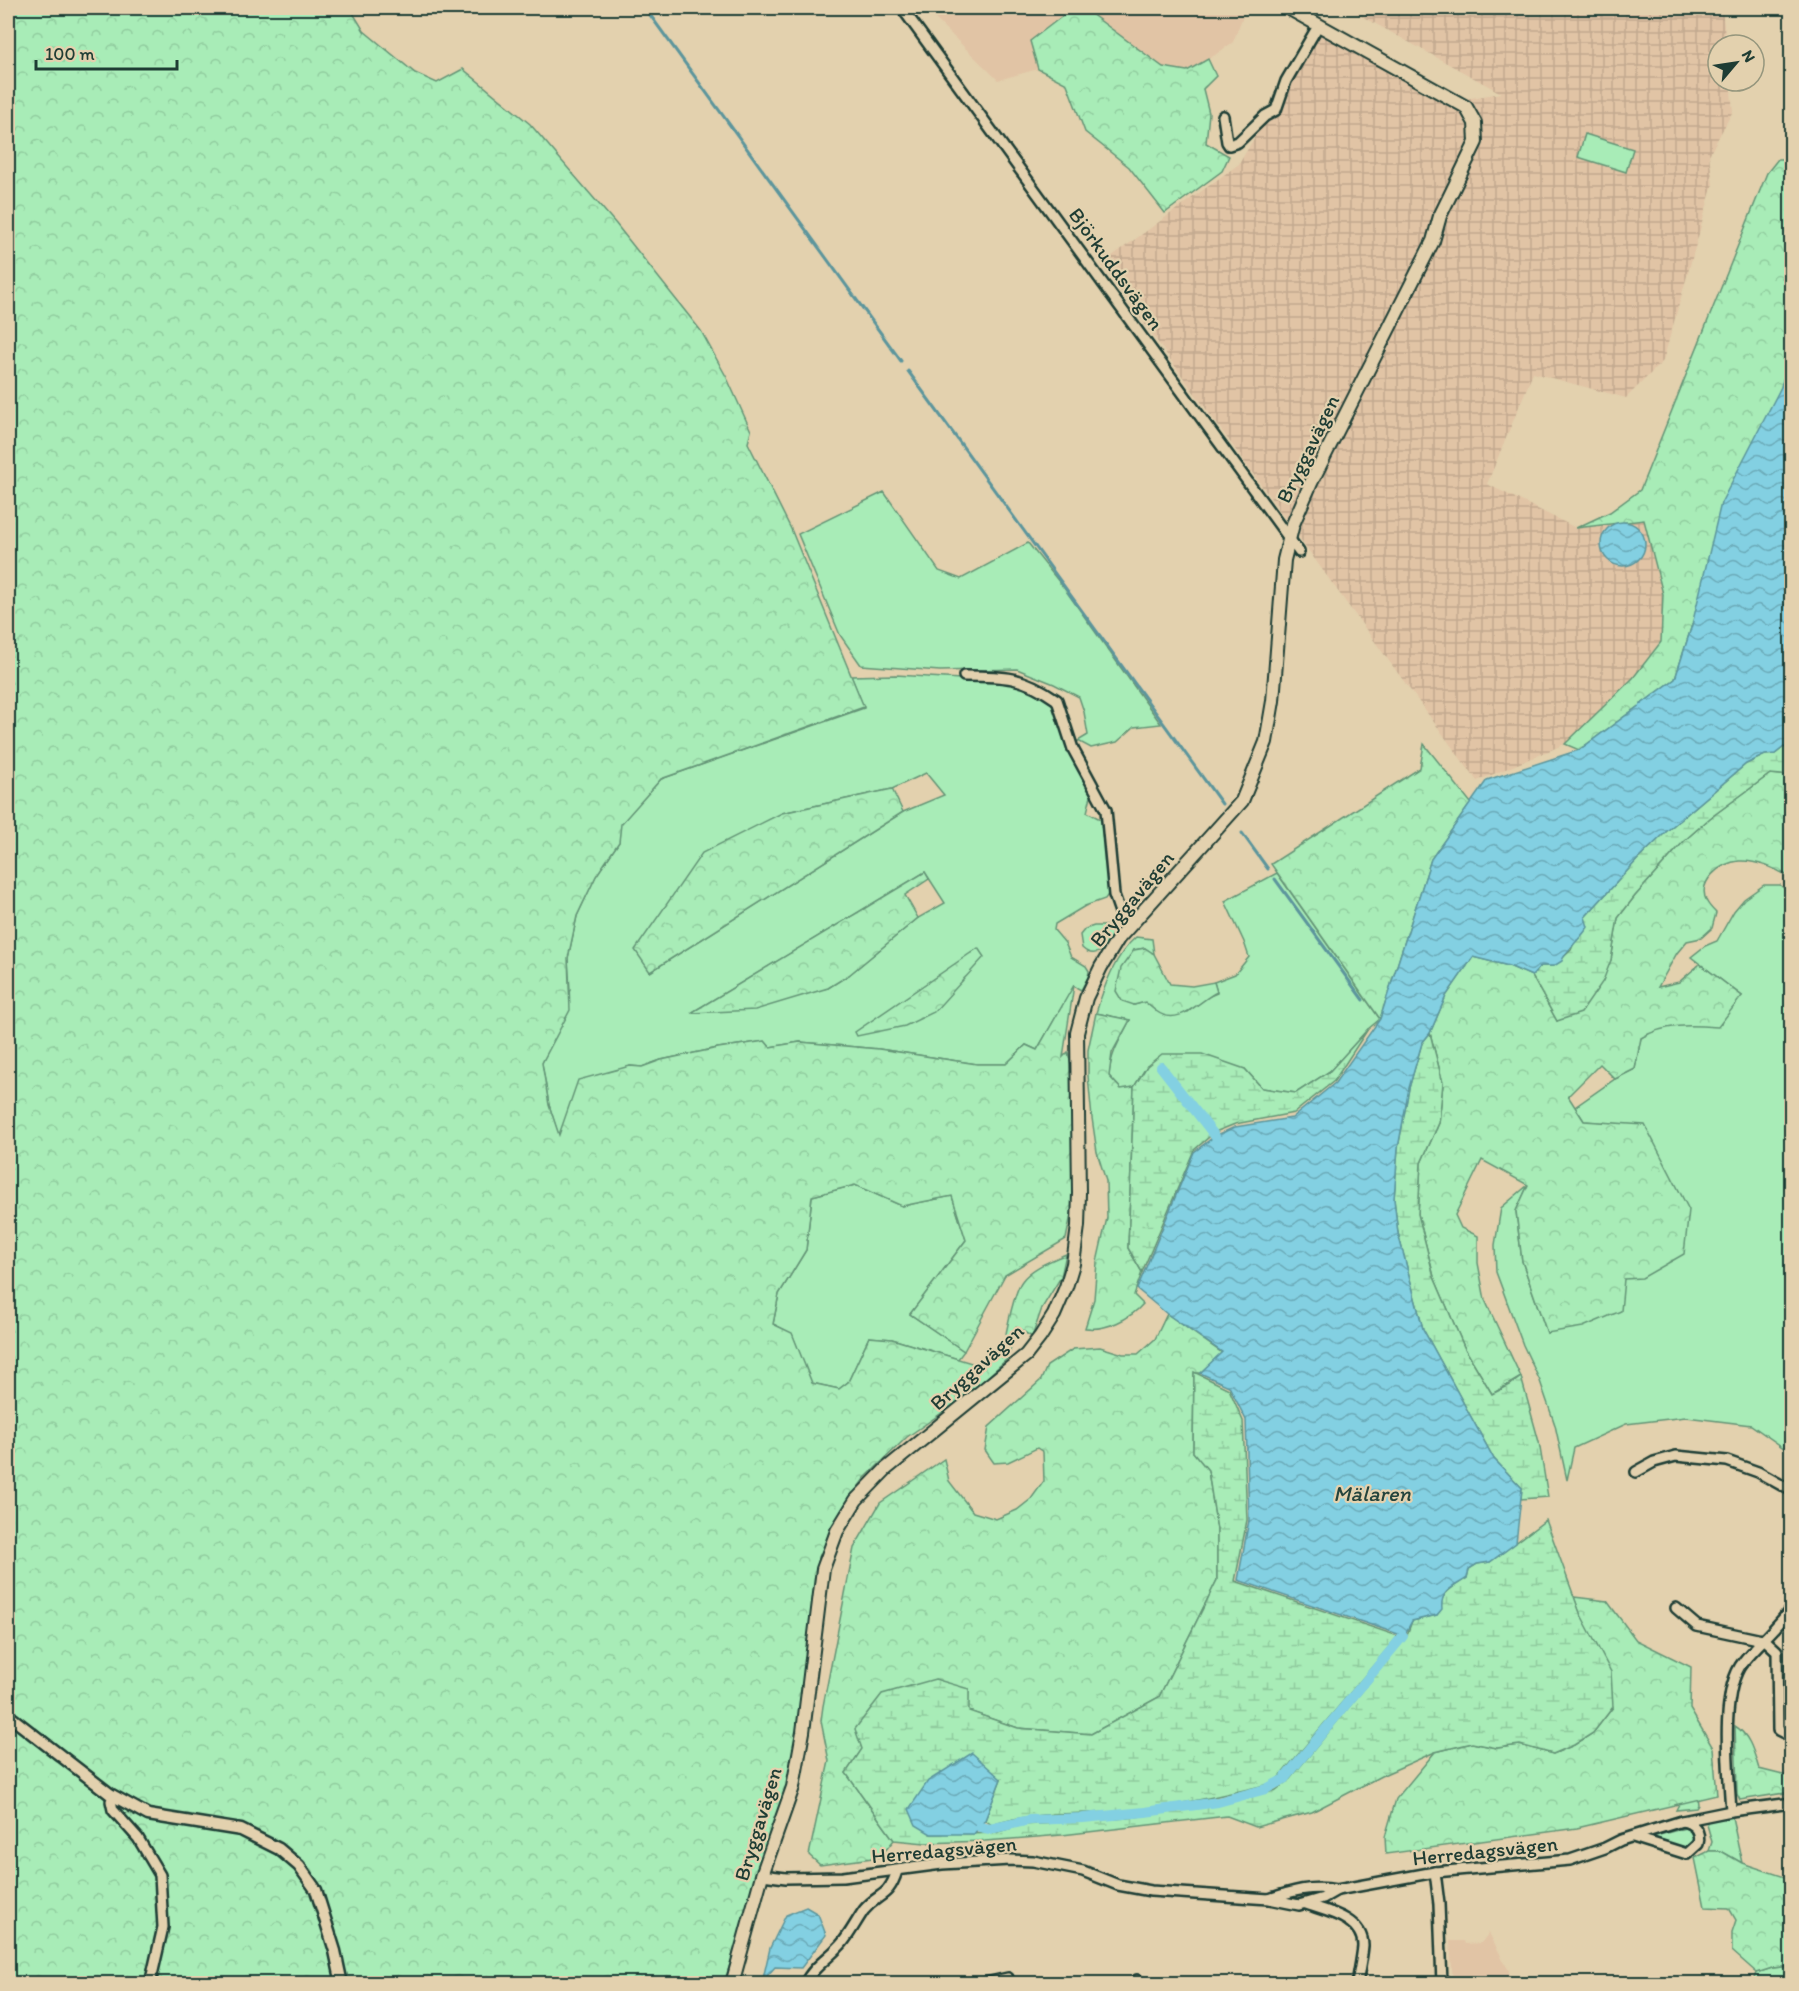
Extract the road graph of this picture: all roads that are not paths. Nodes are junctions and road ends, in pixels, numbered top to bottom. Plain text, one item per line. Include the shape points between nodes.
1 (902, 8) edge
2 (1288, 8) edge
3 (1318, 26) junction
4 (1223, 116) dead end
5 (1289, 537) junction
6 (1299, 552) dead end
7 (964, 676) dead end
8 (1131, 925) junction
9 (1636, 1472) dead end
10 (1791, 1491) edge
11 (1791, 1607) edge
12 (1676, 1608) dead end
13 (1763, 1640) junction
14 (8, 1715) edge
15 (1791, 1737) edge
16 (114, 1797) junction
17 (1791, 1803) edge
18 (1731, 1811) junction
19 (1682, 1821) junction
20 (1633, 1837) junction
21 (897, 1871) junction
22 (1435, 1872) junction
23 (762, 1875) junction
24 (1337, 1890) junction
25 (1269, 1899) junction
26 (1306, 1904) junction
27 (1008, 1978) dead end
28 (150, 1983) edge
29 (342, 1983) edge
30 (732, 1983) edge
31 (805, 1983) edge
32 (981, 1983) edge
33 (1136, 1983) edge
34 (1144, 1983) edge
35 (1358, 1983) edge
36 (1442, 1983) edge

1 - 5 street, Björkuddsvägen
2 - 3 main road, Bryggavägen
3 - 4 street via 1286,81 1276,110 1233,145 1227,142
3 - 5 main road, Bryggavägen via 1467,107 1476,142 1440,216 1433,241 1311,483
5 - 6 street, Björkuddsvägen
5 - 8 main road, Bryggavägen via 1266,742 1242,801
7 - 8 street via 1027,681 1057,700 1073,749 1106,810 1114,896 1121,915
8 - 23 main road, Bryggavägen via 1101,967 1086,998 1077,1033 1078,1226 1066,1287 1054,1315 1026,1355 886,1470 856,1500 837,1531 822,1569 793,1787
9 - 10 street via 1676,1456 1727,1461 1758,1472
11 - 13 street
12 - 13 street via 1697,1626
13 - 15 street via 1777,1651 1778,1730
13 - 18 street via 1743,1661 1730,1692 1727,1711
14 - 16 street
16 - 28 street via 113,1810 138,1838 159,1875 163,1927
16 - 29 street via 148,1815 242,1830 279,1849 316,1890
17 - 18 street, Herredagsvägen
18 - 19 street, Herredagsvägen
19 - 20 street, Herredagsvägen
19 - 20 street via 1691,1823 1699,1837 1698,1844 1687,1854
20 - 22 street, Herredagsvägen via 1570,1860
21 - 23 street, Herredagsvägen via 843,1877
21 - 25 street, Herredagsvägen via 942,1864 1033,1861 1083,1871 1135,1888
21 - 31 street via 887,1892 866,1908 843,1942
22 - 24 street, Herredagsvägen
22 - 36 street
23 - 30 main road, Bryggavägen
24 - 25 street, Herredagsvägen via 1299,1888
24 - 26 street, Herredagsvägen
25 - 26 street, Herredagsvägen
26 - 35 street via 1336,1915 1358,1930 1363,1944
27 - 32 street
33 - 34 street

